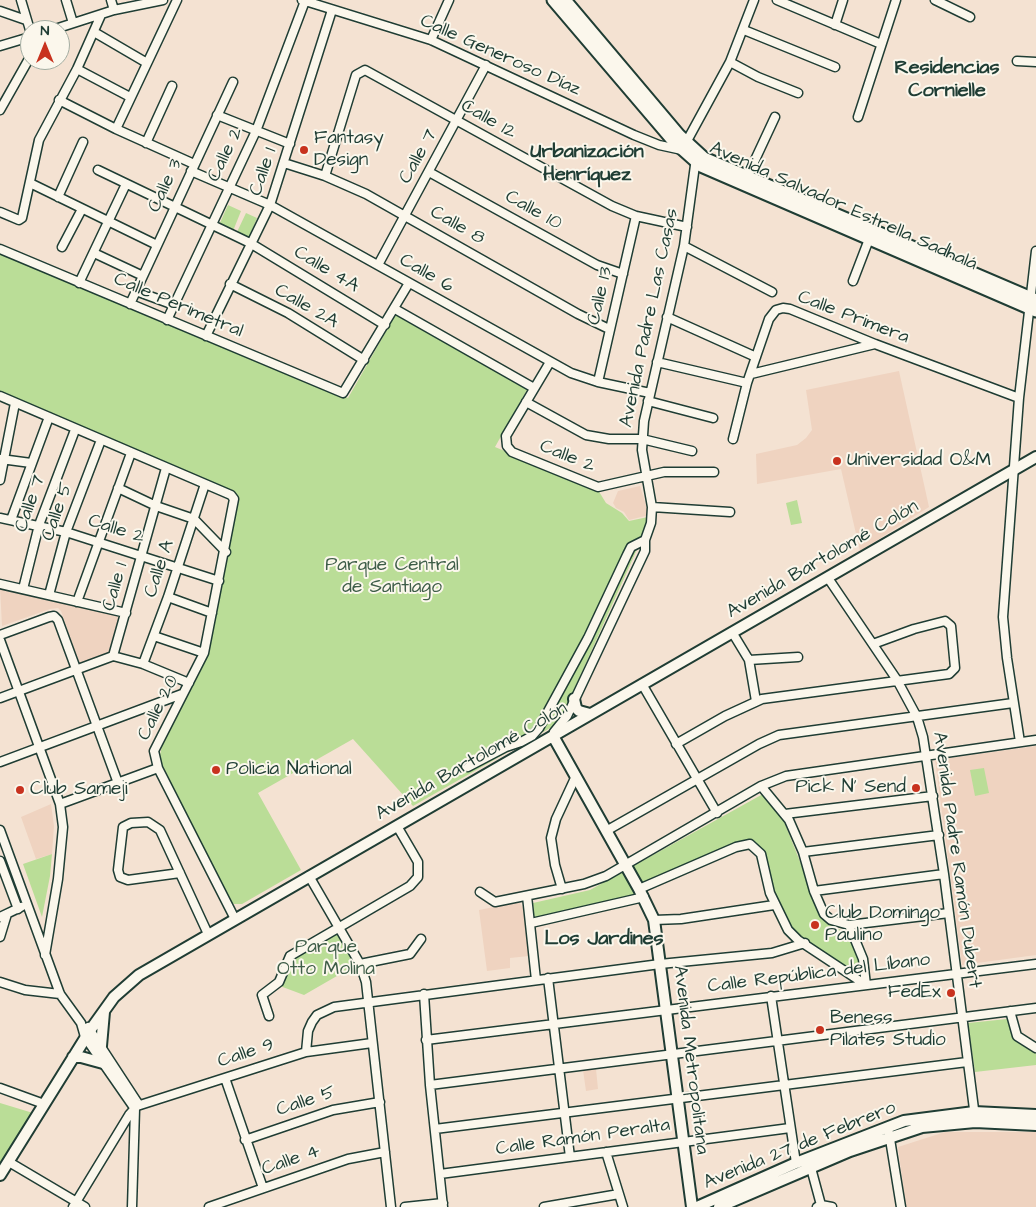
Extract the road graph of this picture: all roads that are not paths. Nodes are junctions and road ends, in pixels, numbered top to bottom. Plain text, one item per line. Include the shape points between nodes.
1 (21, 0) edge
2 (66, 0) edge
3 (111, 0) edge
4 (163, 0) edge
5 (177, 0) edge
6 (304, 0) edge
7 (449, 0) edge
8 (553, 0) edge
9 (565, 0) edge
10 (752, 0) edge
11 (777, 0) edge
12 (843, 0) edge
13 (896, 0) edge
14 (936, 0) edge
15 (151, 1) edge
16 (0, 10) edge
17 (114, 10) junction
18 (332, 10) junction
19 (101, 15) junction
20 (970, 17) dead end
21 (26, 20) joint
22 (73, 23) junction
23 (70, 24) edge
24 (835, 25) junction
25 (744, 30) junction
26 (94, 32) junction
27 (20, 40) edge
28 (431, 40) junction
29 (882, 44) junction
30 (0, 46) edge
31 (1017, 61) dead end
32 (730, 62) junction
33 (1036, 62) edge
34 (147, 63) junction
35 (486, 65) junction
36 (835, 67) dead end
37 (77, 69) junction
38 (23, 70) edge
39 (233, 82) dead end
40 (172, 86) dead end
41 (798, 93) dead end
42 (130, 97) junction
43 (59, 100) junction
44 (0, 110) edge
45 (217, 115) junction
46 (775, 117) dead end
47 (858, 117) dead end
48 (457, 122) junction
49 (116, 129) junction
50 (256, 131) junction
51 (83, 142) dead end
52 (146, 143) junction
53 (290, 144) junction
54 (684, 146) junction
55 (696, 157) junction
56 (284, 163) junction
57 (192, 167) junction
58 (98, 170) dead end
59 (429, 172) junction
60 (325, 176) junction
61 (747, 177) junction
62 (30, 183) junction
63 (126, 184) junction
64 (228, 188) junction
65 (58, 197) junction
66 (270, 205) junction
67 (174, 208) junction
68 (82, 209) junction
69 (0, 212) edge
70 (405, 215) junction
71 (636, 216) junction
72 (108, 222) junction
73 (213, 224) junction
74 (687, 227) junction
75 (870, 235) junction
76 (250, 243) junction
77 (157, 245) junction
78 (684, 246) junction
79 (62, 247) dead end
80 (0, 248) edge
81 (1036, 251) edge
82 (94, 253) junction
83 (378, 265) junction
84 (623, 274) junction
85 (143, 276) junction
86 (853, 282) dead end
87 (79, 283) junction
88 (409, 283) junction
89 (230, 284) junction
90 (136, 291) junction
91 (772, 292) dead end
92 (1032, 303) edge
93 (130, 304) junction
94 (174, 305) junction
95 (395, 309) junction
96 (667, 317) junction
97 (167, 320) junction
98 (384, 325) junction
99 (609, 329) junction
100 (206, 336) junction
101 (875, 344) junction
102 (756, 357) junction
103 (364, 360) junction
104 (550, 362) junction
105 (657, 362) junction
106 (751, 374) junction
107 (598, 382) junction
108 (747, 383) junction
109 (534, 388) junction
110 (0, 396) edge
111 (649, 397) junction
112 (1019, 398) junction
113 (526, 402) junction
114 (15, 403) junction
115 (49, 417) junction
116 (713, 418) dead end
117 (75, 430) junction
118 (642, 438) junction
119 (101, 440) junction
120 (733, 440) dead end
121 (692, 451) dead end
122 (131, 453) junction
123 (1036, 457) edge
124 (2, 459) edge
125 (31, 463) junction
126 (166, 468) junction
127 (1015, 469) junction
128 (714, 472) dead end
129 (647, 474) junction
130 (0, 480) edge
131 (205, 484) junction
132 (118, 488) junction
133 (156, 506) junction
134 (652, 507) junction
135 (730, 512) dead end
136 (0, 518) edge
137 (194, 518) junction
138 (12, 520) junction
139 (39, 525) junction
140 (66, 532) junction
141 (645, 540) junction
142 (98, 542) junction
143 (226, 552) junction
144 (142, 556) junction
145 (177, 566) junction
146 (828, 578) junction
147 (219, 581) junction
148 (0, 584) edge
149 (23, 589) junction
150 (49, 595) junction
151 (168, 597) junction
152 (77, 602) junction
153 (126, 613) junction
154 (212, 613) junction
155 (732, 632) junction
156 (0, 635) edge
157 (154, 636) junction
158 (0, 640) edge
159 (873, 644) junction
160 (583, 647) junction
161 (204, 652) junction
162 (596, 654) junction
163 (113, 656) junction
164 (798, 656) dead end
165 (748, 660) junction
166 (143, 664) junction
167 (77, 670) junction
168 (897, 680) junction
169 (189, 683) junction
170 (642, 684) junction
171 (19, 692) junction
172 (182, 694) junction
173 (0, 698) edge
174 (574, 699) junction
175 (756, 701) junction
176 (1013, 703) junction
177 (590, 714) junction
178 (917, 718) junction
179 (96, 726) junction
180 (553, 736) junction
181 (1036, 740) edge
182 (1020, 742) junction
183 (518, 743) junction
184 (676, 744) junction
185 (39, 747) junction
186 (529, 750) junction
187 (927, 755) junction
188 (0, 762) edge
189 (468, 767) dead end
190 (158, 768) junction
191 (576, 776) junction
192 (697, 779) junction
193 (118, 783) junction
194 (761, 786) junction
195 (933, 796) junction
196 (60, 804) junction
197 (717, 813) junction
198 (785, 814) junction
199 (397, 826) junction
200 (0, 830) edge
201 (606, 831) junction
202 (939, 835) junction
203 (803, 852) junction
204 (0, 861) edge
205 (13, 865) junction
206 (626, 865) junction
207 (2, 870) edge
208 (180, 873) junction
209 (944, 874) junction
210 (310, 876) junction
211 (562, 888) junction
212 (814, 891) junction
213 (480, 892) dead end
214 (641, 893) junction
215 (527, 896) junction
216 (27, 905) junction
217 (774, 905) junction
218 (18, 909) junction
219 (949, 913) junction
220 (4, 915) edge
221 (235, 918) junction
222 (654, 920) junction
223 (530, 923) junction
224 (849, 925) junction
225 (338, 927) junction
226 (208, 934) junction
227 (0, 937) edge
228 (421, 939) dead end
229 (805, 943) junction
230 (46, 955) junction
231 (360, 964) junction
232 (660, 964) junction
233 (1036, 964) edge
234 (957, 974) junction
235 (548, 978) junction
236 (536, 980) junction
237 (0, 982) edge
238 (866, 985) junction
239 (60, 994) junction
240 (424, 994) junction
241 (771, 996) junction
242 (369, 1002) junction
243 (1036, 1008) edge
244 (666, 1009) junction
245 (104, 1010) junction
246 (1010, 1011) junction
247 (269, 1016) dead end
248 (962, 1016) junction
249 (553, 1025) junction
250 (86, 1030) junction
251 (426, 1040) junction
252 (777, 1042) junction
253 (372, 1044) junction
254 (101, 1046) junction
255 (1036, 1048) edge
256 (306, 1052) junction
257 (672, 1053) junction
258 (73, 1057) junction
259 (967, 1062) junction
260 (103, 1063) junction
261 (559, 1069) junction
262 (225, 1078) junction
263 (430, 1085) junction
264 (784, 1086) junction
265 (0, 1088) edge
266 (677, 1098) junction
267 (380, 1102) junction
268 (44, 1104) junction
269 (136, 1108) junction
270 (564, 1113) junction
271 (1036, 1115) edge
272 (975, 1117) junction
273 (1036, 1125) edge
274 (790, 1128) junction
275 (435, 1129) junction
276 (889, 1131) junction
277 (245, 1140) junction
278 (684, 1141) junction
279 (385, 1152) junction
280 (606, 1152) junction
281 (570, 1157) junction
282 (8, 1162) junction
283 (796, 1162) junction
284 (811, 1168) junction
285 (440, 1174) junction
286 (0, 1175) edge
287 (263, 1188) junction
288 (619, 1194) junction
289 (75, 1204) edge
290 (443, 1205) edge
291 (819, 1206) edge
292 (84, 1207) edge
293 (132, 1207) edge
294 (209, 1207) edge
295 (391, 1207) edge
296 (405, 1207) edge
297 (544, 1207) edge
298 (623, 1207) edge
299 (692, 1207) edge
300 (697, 1207) edge
301 (719, 1207) edge
302 (832, 1207) edge
303 (901, 1207) edge

1 - 21 street
2 - 22 street
3 - 17 street
4 - 15 street
5 - 34 street
6 - 18 street, Calle Generoso Díaz
6 - 50 street, Calle 2
7 - 28 street
8 - 54 highway, Avenida Salvador Estrella Sadhalá
9 - 54 highway, Avenida Salvador Estrella Sadhalá
10 - 25 street
11 - 24 street
12 - 24 street
13 - 29 street
14 - 20 street
15 - 17 street
16 - 21 street
17 - 19 street
18 - 28 street, Calle Generoso Díaz
18 - 53 street, Calle 1
19 - 22 street
19 - 26 street
22 - 23 street
24 - 29 street
25 - 32 street
25 - 36 street
26 - 34 street
26 - 37 street
27 - 30 street
28 - 35 street, Calle Generoso Díaz
29 - 47 street
31 - 33 street
32 - 41 street
32 - 54 street
34 - 42 street
35 - 48 street, Calle 7
35 - 54 street, Calle Generoso Díaz via 634,135 659,145
37 - 42 street
37 - 43 street
38 - 44 street
39 - 45 street, Calle 3
40 - 52 street
42 - 49 street
43 - 49 street
43 - 62 street via 39,140
45 - 50 street
45 - 57 street, Calle 3
46 - 61 street
48 - 59 street, Calle 7
48 - 60 street, Calle 12 via 365,70 359,71
48 - 71 street, Calle 12 via 590,195
49 - 52 street
50 - 53 street
50 - 64 street, Calle 2
51 - 65 street
52 - 57 street
53 - 56 street, Calle 1
54 - 55 highway, Avenida Salvador Estrella Sadhalá
55 - 61 highway, Avenida Salvador Estrella Sadhalá
55 - 74 street, Avenida Padre Las Casas
55 - 75 highway, Avenida Salvador Estrella Sadhalá via 710,172
56 - 60 street, Calle 8
56 - 66 street, Calle 1
57 - 64 street, Calle 6
57 - 67 street, Calle 3
58 - 63 street
59 - 70 street, Calle 7
59 - 84 street, Calle 10 via 596,265
60 - 70 street, Calle 8
61 - 75 highway, Avenida Salvador Estrella Sadhalá
62 - 65 street
62 - 69 street via 22,218 19,220
63 - 67 street
63 - 72 street
64 - 66 street, Calle 6
64 - 73 street, Calle 2
65 - 68 street
66 - 76 street, Calle 1
66 - 83 street, Calle 6
67 - 73 street
67 - 77 street, Calle 3
68 - 72 street
68 - 79 street
70 - 83 street, Calle 7
70 - 99 street, Calle 8
71 - 74 street, Calle 12
71 - 84 street, Calle 13
72 - 77 street
72 - 82 street
73 - 76 street
73 - 94 street, Calle 2
74 - 78 street, Avenida Padre Las Casas
75 - 86 street
75 - 92 highway, Avenida Salvador Estrella Sadhalá
76 - 89 street, Calle 1
76 - 98 street, Calle 4A
77 - 85 street, Calle 3
78 - 91 street
78 - 96 street, Avenida Padre Las Casas
80 - 87 street, Calle Perimetral
81 - 92 street
82 - 85 street
82 - 87 street
83 - 88 street, Calle 6
84 - 99 street, Calle 13
85 - 90 street, Calle 3
87 - 93 street, Calle Perimetral
88 - 95 street
88 - 104 street, Calle 6
89 - 100 street, Calle 1
89 - 103 street, Calle 2A via 288,313
90 - 93 street, Calle 3
90 - 94 street
92 - 112 street
93 - 97 street, Calle Perimetral
94 - 97 street, Calle 2
95 - 98 street
95 - 109 street
96 - 102 street
96 - 105 street, Avenida Padre Las Casas
97 - 100 street, Calle Perimetral
98 - 103 street
99 - 107 street, Calle 13
100 - 103 street, Calle Perimetral via 343,393
101 - 102 street, Calle Primera via 783,308 771,313
101 - 106 street
101 - 112 street, Calle Primera
102 - 106 street, Calle Primera
104 - 107 street, Calle 6
104 - 109 street
105 - 108 street
105 - 111 street, Avenida Padre Las Casas
106 - 108 street, Calle Primera
107 - 111 street, Calle 6
108 - 120 street, Calle Primera
109 - 113 street
110 - 114 street
111 - 116 street, Calle 6
111 - 118 street, Avenida Padre Las Casas
112 - 127 street
113 - 118 street via 586,435 609,439
113 - 129 street, Calle 2 via 506,436 506,446 512,452 592,486 604,487
114 - 115 street
114 - 124 street
115 - 117 street
115 - 125 street
117 - 119 street
117 - 139 street, Calle 7
118 - 121 street
118 - 129 street, Avenida Padre Las Casas
119 - 122 street
119 - 140 street, Calle 5
122 - 126 street
122 - 132 street
123 - 127 main road, Avenida Bartolomé Colón
124 - 125 street
124 - 130 street
125 - 138 street
126 - 131 street
126 - 133 street, Calle 1
127 - 146 main road, Avenida Bartolomé Colón
127 - 176 street via 1006,555 1004,617
128 - 129 street, Calle 2
129 - 134 street, Avenida Padre Las Casas
131 - 137 street, Calle A
131 - 143 street, Calle 20 via 234,499
132 - 133 street
132 - 142 street
133 - 137 street
133 - 144 street, Calle 1
134 - 135 street
134 - 141 street, Avenida Padre Las Casas
136 - 138 street, Calle 2
137 - 143 street
137 - 145 street, Calle A
138 - 139 street, Calle 2
139 - 140 street, Calle 2
139 - 149 street, Calle 7
140 - 142 street, Calle 2
140 - 150 street, Calle 5
141 - 160 street via 631,547
141 - 162 street, Avenida Padre Las Casas via 645,551
142 - 144 street, Calle 2
142 - 152 street
143 - 147 street, Calle 20
144 - 145 street, Calle 2
144 - 153 street, Calle 1
145 - 147 street, Calle 2
145 - 151 street, Calle A
146 - 155 main road, Avenida Bartolomé Colón
146 - 159 street, Avenida Padre Ramón Dubert
147 - 154 street, Calle 20
148 - 149 street
149 - 150 street
150 - 152 street
151 - 154 street
151 - 157 street, Calle A
152 - 153 street
153 - 163 street, Calle 1
154 - 161 street, Calle 20
155 - 165 street
155 - 170 main road, Avenida Bartolomé Colón
156 - 167 street via 54,616
157 - 161 street
157 - 166 street, Calle A
158 - 171 street
159 - 168 street, Avenida Padre Ramón Dubert
159 - 168 street via 941,621 951,626 955,664 952,673
160 - 162 street
160 - 183 street via 539,728
161 - 169 street, Calle 20
162 - 174 street, Avenida Padre Las Casas
163 - 166 street
163 - 167 street
164 - 165 street
165 - 175 street
166 - 169 street
167 - 171 street
167 - 179 street
168 - 175 street
168 - 178 street, Avenida Padre Ramón Dubert
169 - 172 street, Calle 20
170 - 177 main road, Avenida Bartolomé Colón
170 - 184 street
171 - 173 street
171 - 185 street
172 - 179 street
172 - 190 street, Calle 20 via 154,751
174 - 177 main road via 579,711
174 - 180 street, Avenida Padre Las Casas
175 - 184 street
176 - 178 street
176 - 182 street
177 - 180 main road, Avenida Bartolomé Colón
178 - 187 street, Avenida Padre Ramón Dubert
178 - 192 street via 779,735
179 - 185 street
179 - 193 street
180 - 186 main road, Avenida Bartolomé Colón
180 - 191 main road, Avenida Metropolitana
181 - 182 street
182 - 187 street
183 - 186 street
183 - 189 street
184 - 192 street
185 - 188 street
185 - 196 street
186 - 199 main road, Avenida Bartolomé Colón
187 - 194 street via 807,771
187 - 195 street, Avenida Padre Ramón Dubert
190 - 193 street
190 - 221 street, Calle 20
191 - 201 main road, Avenida Metropolitana
191 - 211 street via 551,838
192 - 197 street
192 - 201 street
193 - 196 street
194 - 197 street
194 - 198 street
195 - 198 street
195 - 202 street, Avenida Padre Ramón Dubert
196 - 230 street via 63,827
197 - 206 street
198 - 203 street
199 - 210 main road, Avenida Bartolomé Colón
199 - 225 street via 418,862 418,877 410,886
200 - 205 street
201 - 206 main road, Avenida Metropolitana
202 - 203 street
202 - 209 street, Avenida Padre Ramón Dubert
203 - 212 street
204 - 207 street
205 - 207 street
205 - 216 street
206 - 211 street via 606,876
206 - 214 main road, Avenida Metropolitana
207 - 218 street
208 - 208 street via 128,880 120,877 122,827 148,822 157,826
208 - 226 street
209 - 212 street
209 - 219 street, Avenida Padre Ramón Dubert
210 - 221 main road, Avenida Bartolomé Colón
210 - 225 street
211 - 215 street
212 - 224 street via 828,918 835,923
213 - 215 street via 495,902
214 - 217 street via 736,847 750,844 762,854
214 - 222 main road, Avenida Metropolitana
214 - 223 street
215 - 223 street
216 - 218 street
216 - 230 street
217 - 222 street
217 - 229 street via 788,930
218 - 220 street
219 - 224 street
219 - 234 street, Avenida Padre Ramón Dubert
220 - 227 street
221 - 226 main road, Avenida Bartolomé Colón
222 - 232 main road, Avenida Metropolitana
223 - 236 street
224 - 238 street via 863,959
225 - 231 street
225 - 247 street via 290,956 279,982 262,995
226 - 245 main road, Avenida Bartolomé Colón via 139,975
228 - 231 street via 409,955
229 - 232 street via 772,953
229 - 238 street
230 - 239 street
231 - 242 street
232 - 235 street
232 - 244 main road, Avenida Metropolitana
233 - 234 street, Calle República del Líbano
234 - 238 street, Calle República del Líbano
234 - 248 street, Avenida Padre Ramón Dubert
235 - 236 street
235 - 249 street
236 - 240 street
237 - 239 street via 26,990
238 - 241 street, Calle República del Líbano
239 - 250 street
240 - 242 street
240 - 251 street
241 - 244 street, Calle República del Líbano
241 - 252 street
242 - 253 street
242 - 256 street via 334,1007 318,1015 308,1031
243 - 246 street
244 - 249 street, Calle República del Líbano
244 - 257 main road, Avenida Metropolitana
245 - 250 main road, Avenida Bartolomé Colón
245 - 254 main road
246 - 248 street
246 - 255 street via 1017,1036
248 - 252 street
248 - 259 street, Avenida Padre Ramón Dubert
249 - 251 street, Calle República del Líbano
249 - 261 street
250 - 254 street
250 - 258 main road, Avenida Bartolomé Colón
250 - 260 street
251 - 263 street
252 - 257 street
252 - 264 street
253 - 256 street, Calle 9
253 - 267 street
254 - 269 street
256 - 262 street, Calle 9
257 - 261 street
257 - 266 main road, Avenida Metropolitana
258 - 260 main road via 81,1056
258 - 268 main road, Avenida Bartolomé Colón
259 - 264 street
259 - 272 street, Avenida Padre Ramón Dubert
260 - 269 street
261 - 263 street
261 - 270 street
262 - 269 street, Calle 9
262 - 277 street
263 - 275 street
264 - 266 street
264 - 274 street
265 - 268 street
266 - 270 street
266 - 278 main road, Avenida Metropolitana
267 - 277 street, Calle 5 via 333,1110
267 - 279 street
268 - 282 main road, Avenida Bartolomé Colón
269 - 289 street
269 - 293 street
270 - 275 street
270 - 281 street
271 - 272 main road, Avenida 27 de Febrero
272 - 273 main road, Avenida 27 de Febrero
272 - 276 main road, Avenida 27 de Febrero
274 - 278 street, Calle Ramón Peralta
274 - 283 street
275 - 285 street
276 - 283 main road, Avenida 27 de Febrero
276 - 284 main road, Avenida 27 de Febrero
276 - 303 street
277 - 287 street
278 - 280 street, Calle Ramón Peralta
278 - 299 main road, Avenida Metropolitana
279 - 287 street, Calle 4 via 348,1159
279 - 295 street
280 - 281 street, Calle Ramón Peralta
280 - 288 street
281 - 285 street, Calle Ramón Peralta
282 - 286 main road, Avenida Bartolomé Colón
282 - 289 street
283 - 300 main road, Avenida 27 de Febrero
284 - 291 street
284 - 301 main road, Avenida 27 de Febrero
285 - 290 street
287 - 294 street, Calle 4
288 - 297 street
288 - 298 street
289 - 292 street
290 - 296 street
291 - 302 street

